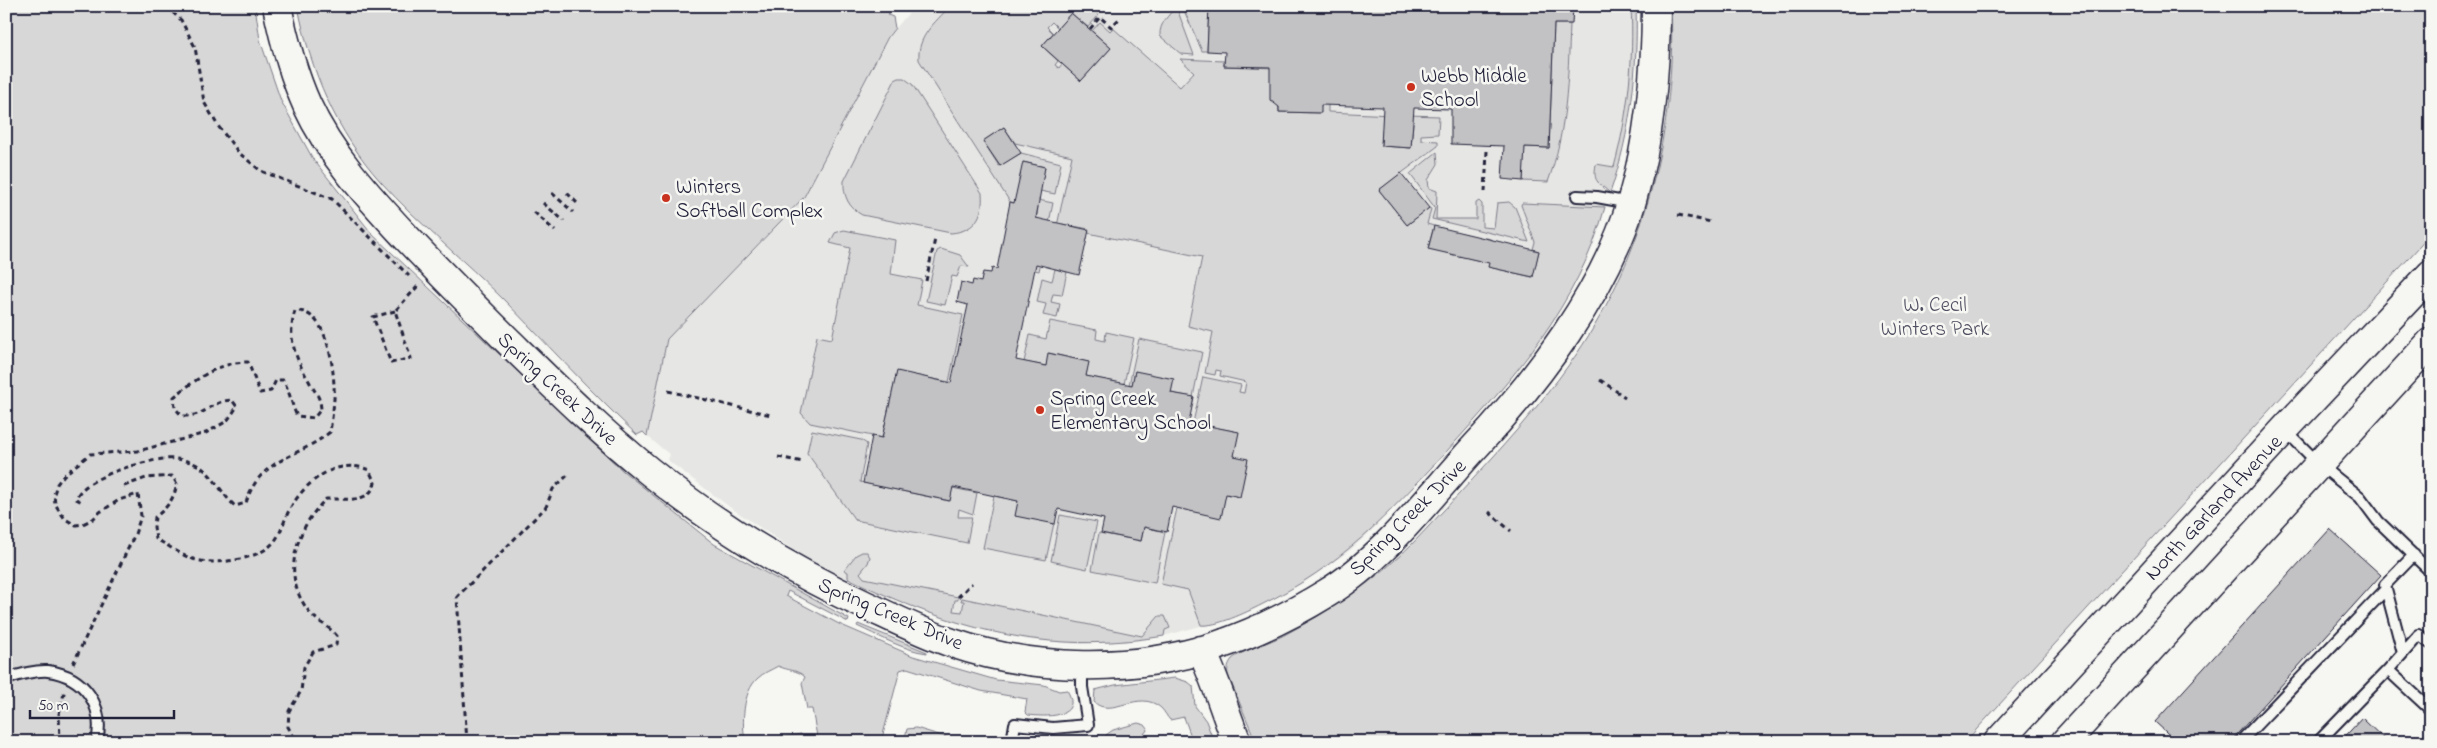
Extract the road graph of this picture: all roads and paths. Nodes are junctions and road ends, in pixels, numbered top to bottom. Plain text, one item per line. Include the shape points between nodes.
1 (166, 6) edge
2 (277, 6) edge
3 (1656, 6) edge
4 (1120, 18) dead end
5 (1090, 29) dead end
6 (1487, 151) dead end
7 (1485, 192) dead end
8 (552, 193) dead end
9 (567, 193) dead end
10 (1577, 196) dead end
11 (543, 202) dead end
12 (1631, 203) junction
13 (579, 205) dead end
14 (534, 212) dead end
15 (573, 212) dead end
16 (1678, 215) dead end
17 (564, 221) dead end
18 (1711, 222) dead end
19 (555, 231) dead end
20 (935, 239) dead end
21 (2431, 274) edge
22 (926, 281) dead end
23 (418, 286) junction
24 (424, 291) dead end
25 (395, 311) junction
26 (2431, 342) edge
27 (1600, 380) dead end
28 (668, 391) dead end
29 (1625, 397) dead end
30 (771, 415) dead end
31 (2284, 430) junction
32 (778, 457) dead end
33 (803, 462) dead end
34 (2319, 464) junction
35 (570, 473) dead end
36 (124, 486) dead end
37 (82, 502) dead end
38 (1489, 512) dead end
39 (1511, 531) dead end
40 (2414, 555) junction
41 (2431, 572) edge
42 (972, 583) dead end
43 (2386, 589) junction
44 (958, 597) dead end
45 (2431, 644) edge
46 (1201, 650) junction
47 (2403, 653) junction
48 (1082, 665) junction
49 (2388, 670) junction
50 (67, 678) junction
51 (6, 679) edge
52 (2431, 710) edge
53 (2003, 740) edge
54 (60, 742) edge
55 (97, 742) edge
56 (297, 742) edge
57 (467, 742) edge
58 (1012, 742) edge
59 (1237, 742) edge
60 (2065, 742) edge
61 (2240, 742) edge
62 (2318, 742) edge

1 - 23 path via 181,20 195,47 204,102 240,154 261,171 332,199
2 - 48 street, Spring Creek Drive via 286,44 308,107 363,190 441,274 571,403 650,472 746,541 801,574 908,625 952,643 997,655
3 - 12 street, Spring Creek Drive via 1650,110
4 - 5 path via 1111,26 1100,17
6 - 7 path
8 - 15 path
9 - 13 path
10 - 12 lane via 1597,196
11 - 17 path
12 - 46 street, Spring Creek Drive via 1593,291 1530,385 1390,540 1331,591 1263,627
14 - 19 path
16 - 18 path
20 - 22 path
21 - 31 street, North Garland Avenue
23 - 24 path
23 - 25 path
25 - 25 path via 412,358 391,363 373,317
26 - 34 street
27 - 29 path
28 - 30 path
31 - 34 lane
31 - 53 street, North Garland Avenue
32 - 33 path
34 - 40 lane via 2360,497 2378,521
34 - 60 street
35 - 57 path via 553,489 546,507 457,597
36 - 56 path via 146,478 172,476 177,484 175,494 155,517 156,539 193,559 221,561 250,557 272,544 290,508 307,484 330,470 356,465 369,470 375,483 373,491 362,499 326,499 311,513 300,535 293,581 313,616 337,636 336,645 313,652 304,667 301,691 289,711 288,727
37 - 50 path via 76,499 77,493 112,472 164,459 183,459 200,467 235,506 246,503 251,486 258,477 275,464 314,445 330,432 334,386 325,334 315,318 304,310 295,311 290,336 308,381 320,398 321,409 314,418 298,416 283,380 276,380 271,391 260,393 248,362 234,362 217,368 174,396 175,408 182,416 197,416 220,401 232,400 237,407 227,421 206,433 138,450 90,454 64,475 54,494 55,504 65,519 76,525 93,519 128,497 138,494 141,503 141,516 127,555 109,586
38 - 39 path
40 - 41 lane
40 - 43 lane via 2385,585
42 - 44 path
43 - 47 lane
43 - 61 lane
45 - 47 lane via 2420,635
46 - 48 street, Spring Creek Drive
46 - 59 street
47 - 49 lane
48 - 58 lane via 1088,725 1053,728 1014,724
49 - 52 lane
49 - 62 lane
50 - 51 lane via 48,671
50 - 54 path via 59,714
50 - 55 lane via 89,690 98,712

